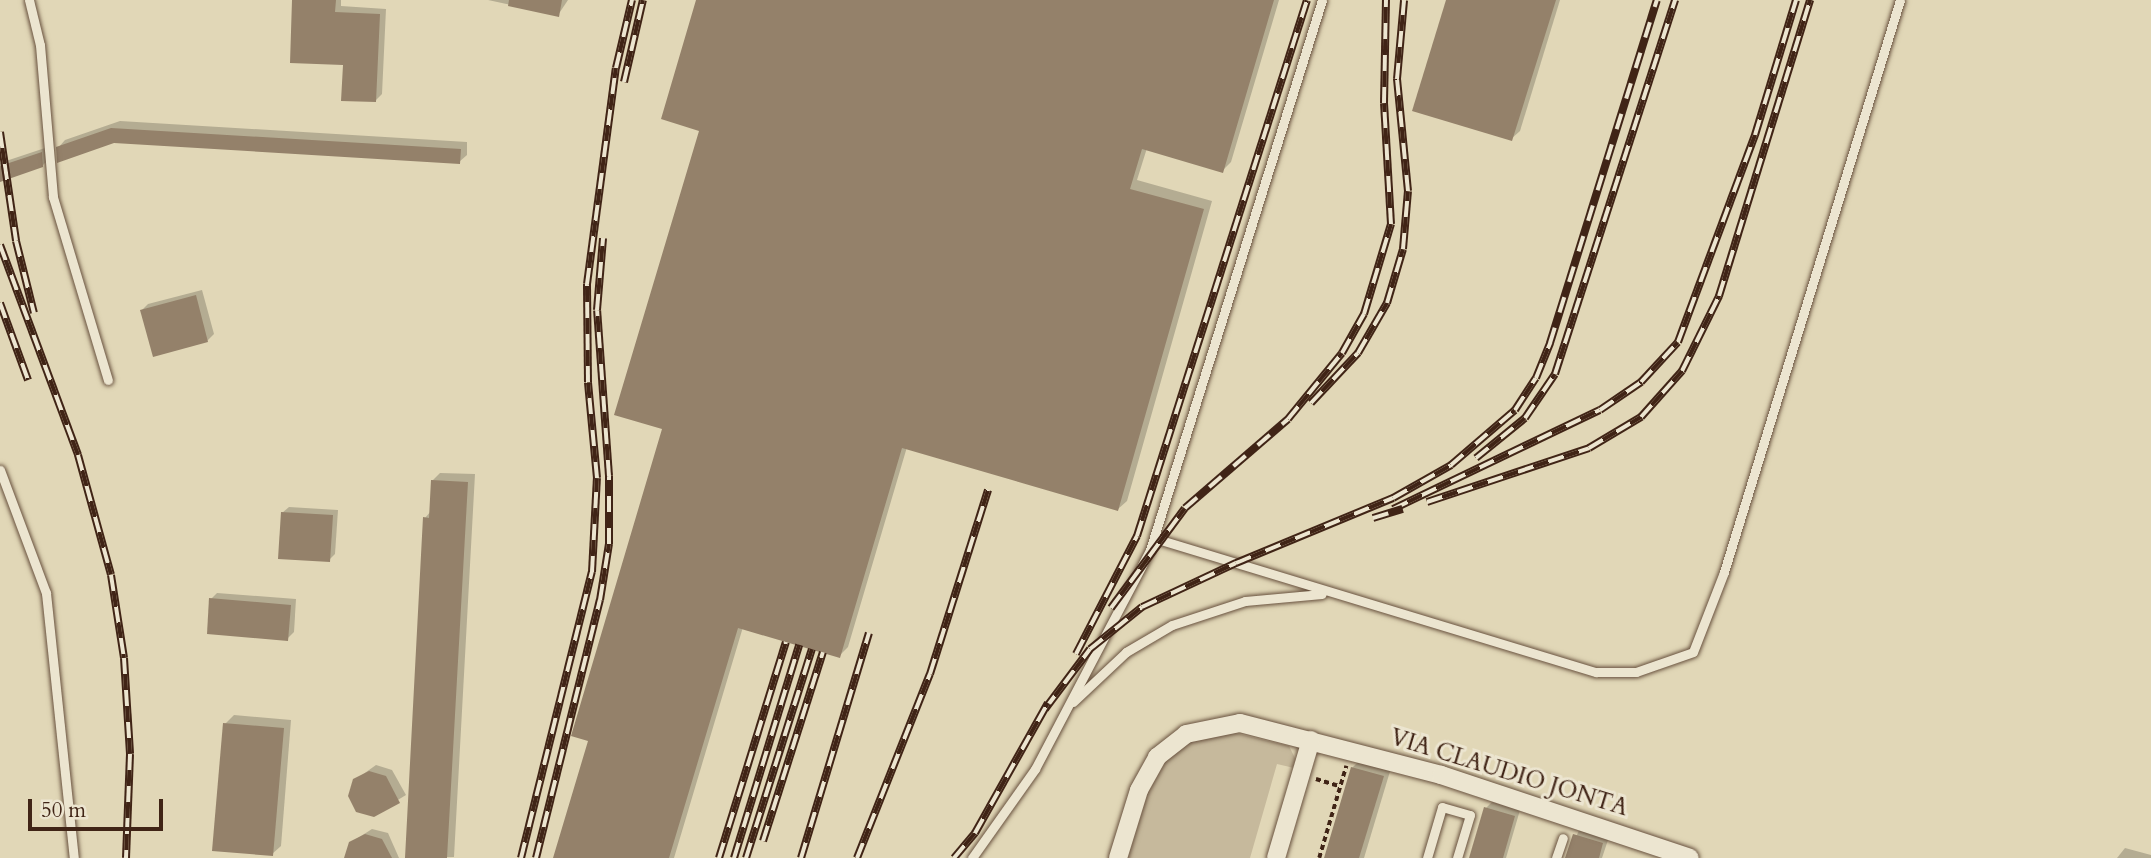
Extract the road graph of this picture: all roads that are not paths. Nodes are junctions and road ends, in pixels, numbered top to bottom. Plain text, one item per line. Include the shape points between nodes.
1 (29, 0) edge
2 (1322, 0) edge
3 (1900, 0) edge
4 (108, 380) dead end
5 (0, 470) edge
6 (1154, 538) junction
7 (1339, 596) junction
8 (1067, 708) junction
9 (1311, 740) junction
10 (1563, 838) dead end
11 (74, 858) edge
12 (972, 858) edge
13 (1118, 858) edge
14 (1276, 858) edge
15 (1427, 858) edge
16 (1457, 858) edge
17 (1556, 858) edge
18 (1690, 858) edge

1 - 4 lane via 40,46 53,197
2 - 6 lane
3 - 7 lane via 1724,572 1693,652 1636,672 1596,672
5 - 11 lane via 46,593
6 - 7 lane
6 - 8 lane
7 - 8 lane via 1306,593 1245,601 1172,625 1126,653
8 - 12 lane via 1035,769
9 - 13 street, VIA CLAUDIO JONTA via 1240,723 1186,734 1157,757 1147,772
9 - 14 street
9 - 18 street, VIA CLAUDIO JONTA via 1542,807
10 - 17 lane
15 - 16 lane via 1442,807 1470,815

